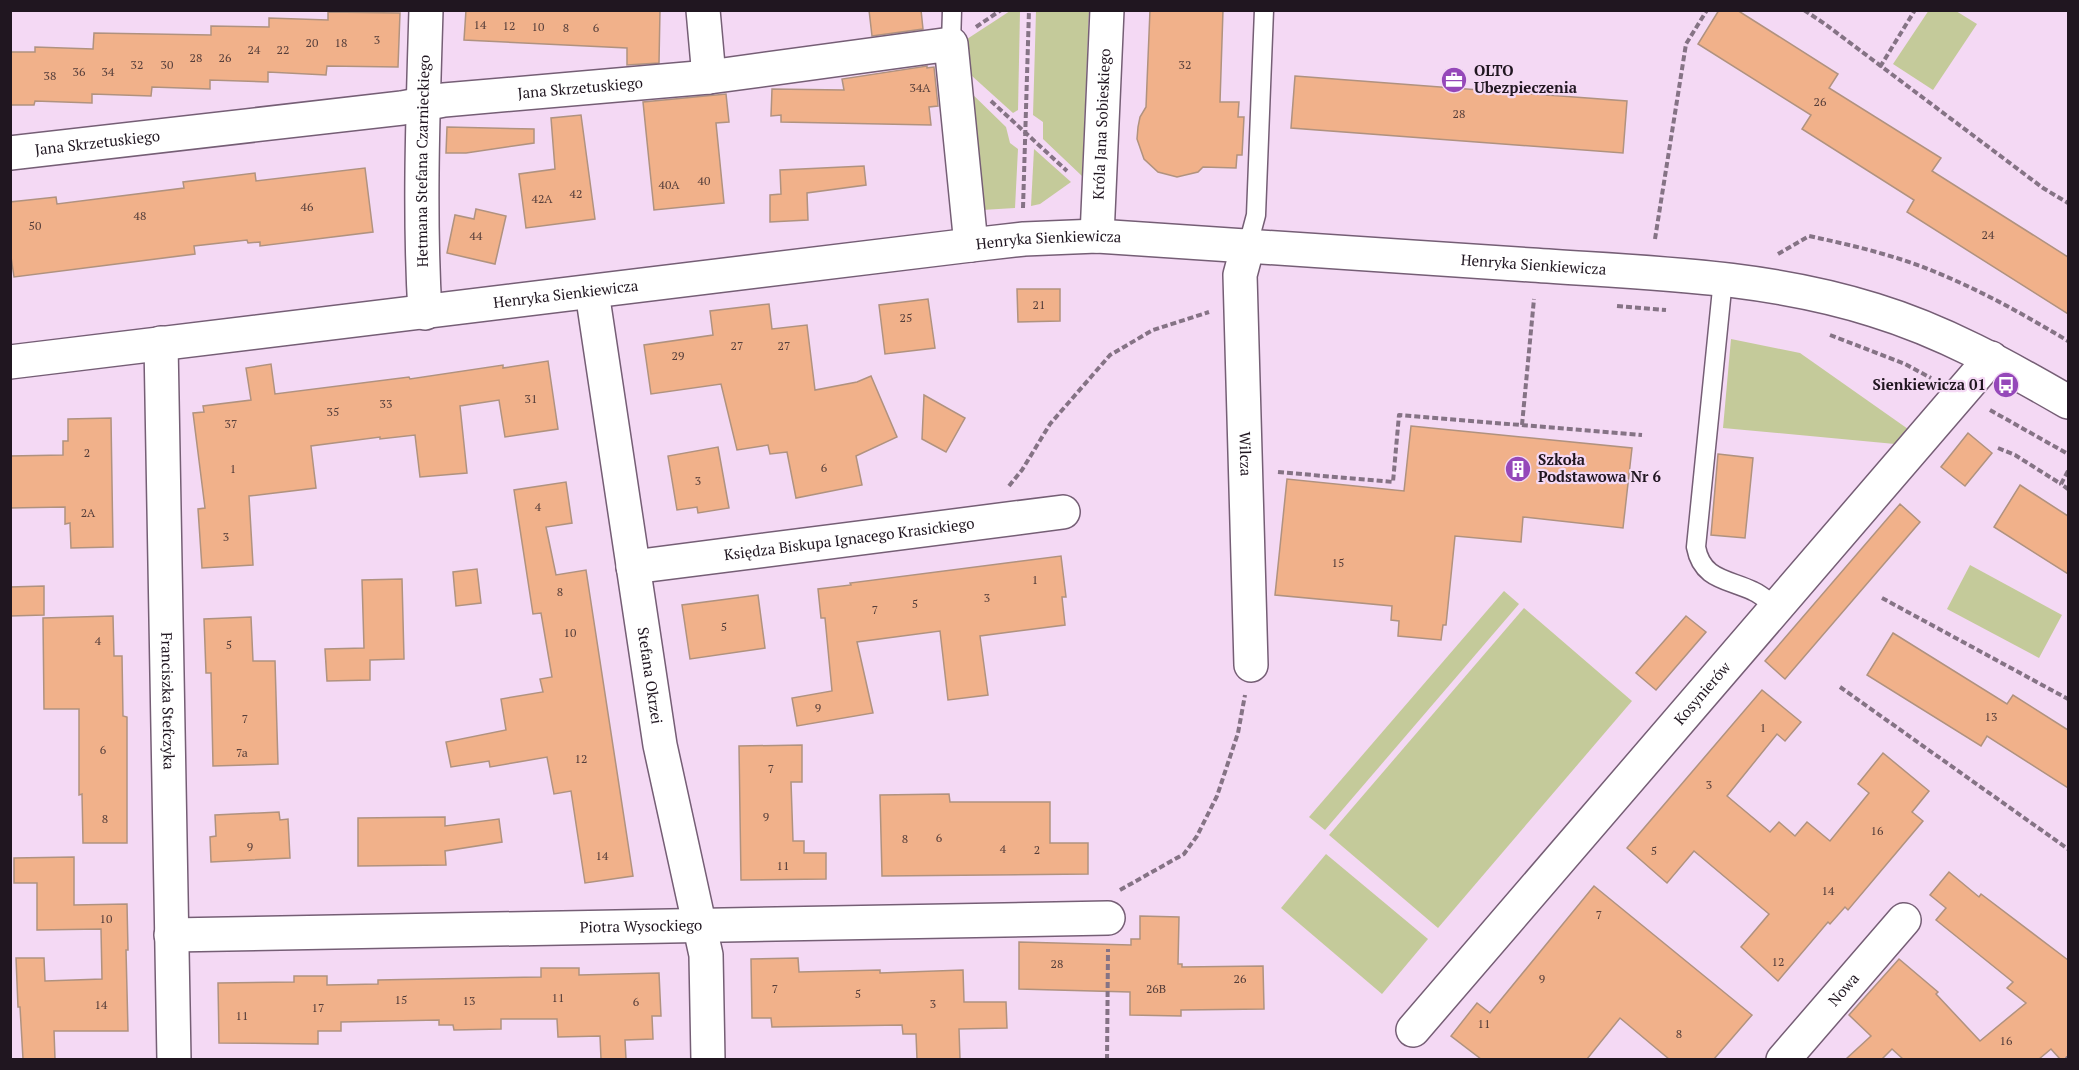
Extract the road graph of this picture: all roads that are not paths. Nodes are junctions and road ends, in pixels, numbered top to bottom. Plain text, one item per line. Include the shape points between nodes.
1 (426, 10) edge
2 (703, 10) edge
3 (952, 10) edge
4 (1107, 10) edge
5 (1264, 10) edge
6 (951, 56) junction
7 (709, 77) junction
8 (423, 104) junction
9 (10, 153) edge
10 (1097, 236) junction
11 (971, 245) junction
12 (1248, 245) junction
13 (1723, 279) junction
14 (592, 292) junction
15 (425, 313) junction
16 (161, 343) junction
17 (1991, 358) junction
18 (10, 362) edge
19 (2068, 402) edge
20 (1063, 512) dead end
21 (633, 567) junction
22 (1777, 608) junction
23 (1251, 665) road end
24 (1108, 918) road end
25 (1904, 920) dead end
26 (699, 924) junction
27 (171, 934) junction
28 (1413, 1030) dead end
29 (174, 1059) edge
30 (708, 1059) edge
31 (1783, 1059) edge

1 - 8 street, Hetmana Stefana Czarnieckiego
2 - 7 street
3 - 6 lane
4 - 10 street, Króla Jana Sobieskiego
5 - 12 lane via 1256,215
6 - 7 street, Jana Skrzetuskiego
6 - 11 street
7 - 8 street, Jana Skrzetuskiego
8 - 9 street, Jana Skrzetuskiego
8 - 15 street, Hetmana Stefana Czarnieckiego
10 - 11 street, Henryka Sienkiewicza
10 - 12 street, Henryka Sienkiewicza
11 - 14 street, Henryka Sienkiewicza
12 - 13 street, Henryka Sienkiewicza
12 - 23 street, Wilcza via 1240,275
13 - 17 street, Henryka Sienkiewicza via 1824,296 1872,309 1916,323
13 - 22 lane via 1696,547 1698,558 1713,576 1750,590
14 - 15 street, Henryka Sienkiewicza
14 - 21 street, Stefana Okrzei
15 - 16 street, Henryka Sienkiewicza
16 - 18 street, Henryka Sienkiewicza
16 - 27 street, Franciszka Stefczyka
17 - 19 street, Henryka Sienkiewicza
17 - 22 street, Kosynierów
20 - 21 street, Księdza Biskupa Ignacego Krasickiego
21 - 26 street, Stefana Okrzei via 660,745
22 - 28 street, Kosynierów
24 - 26 street, Piotra Wysockiego
25 - 31 street, Nowa
26 - 27 street, Piotra Wysockiego
26 - 30 street, Stefana Okrzei via 706,955
27 - 29 street, Franciszka Stefczyka

